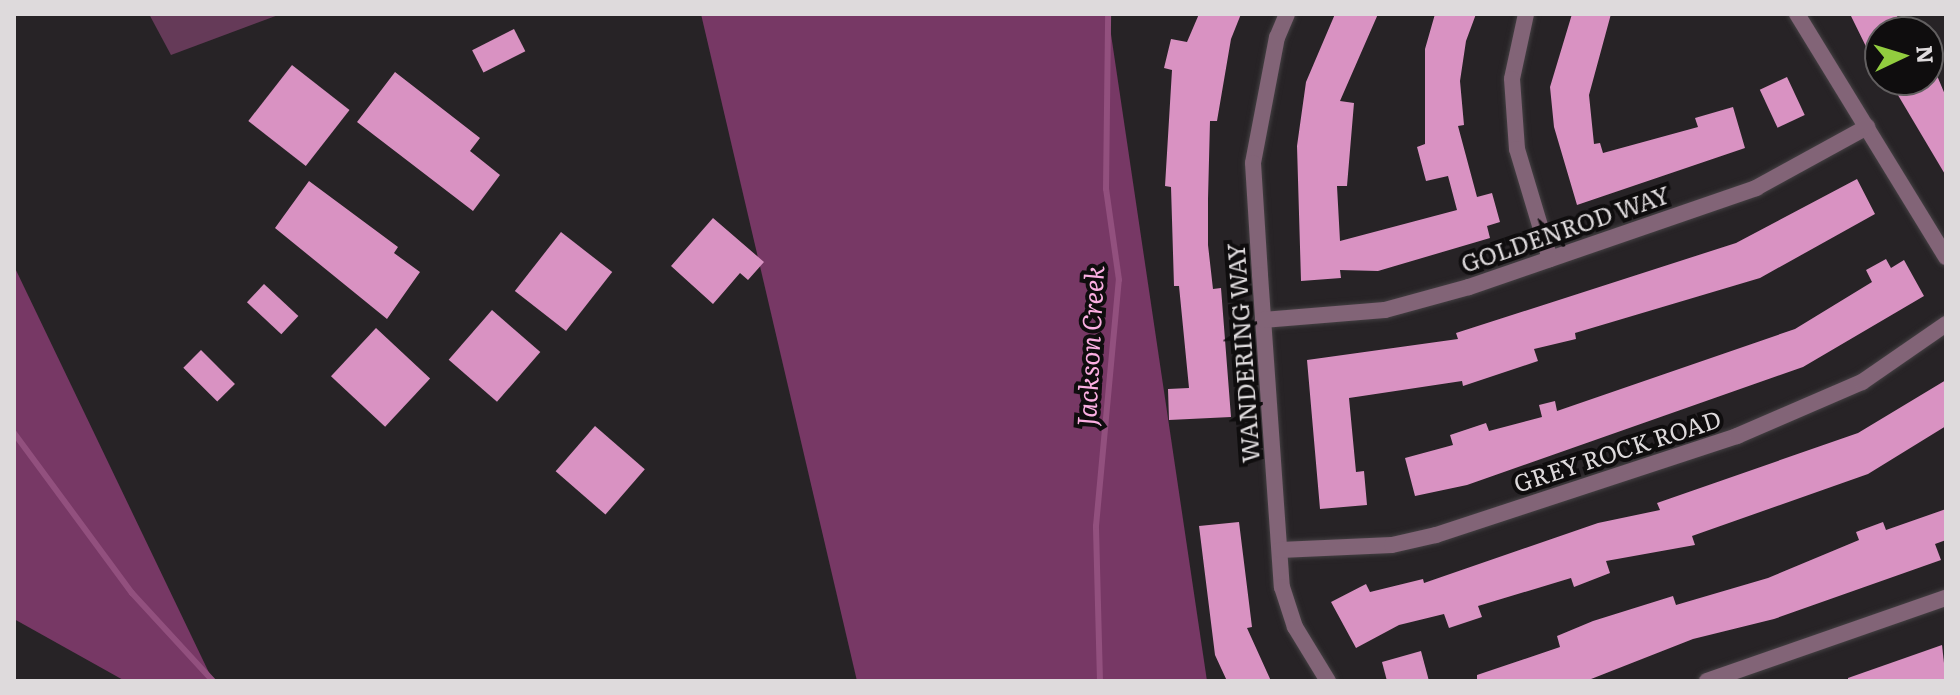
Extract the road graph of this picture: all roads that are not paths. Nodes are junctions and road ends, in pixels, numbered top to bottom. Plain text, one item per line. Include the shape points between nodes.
1 (1287, 14) edge
2 (1526, 14) edge
3 (1797, 14) edge
4 (1867, 127) junction
5 (1946, 257) edge
6 (1550, 259) junction
7 (1263, 320) junction
8 (1946, 324) edge
9 (1280, 550) junction
10 (1946, 598) edge
11 (1328, 681) edge
12 (1707, 681) edge

1 - 7 street, WANDERING WAY via 1277,37 1253,163
2 - 6 street via 1512,79 1517,149
3 - 4 street
4 - 5 street
4 - 6 street, GOLDENROD WAY via 1756,188
6 - 7 street, GOLDENROD WAY via 1385,310
7 - 9 street, WANDERING WAY
8 - 9 street, GREY ROCK ROAD via 1862,382 1737,436 1436,535 1392,545
9 - 11 street, WANDERING WAY via 1295,627
10 - 12 street

